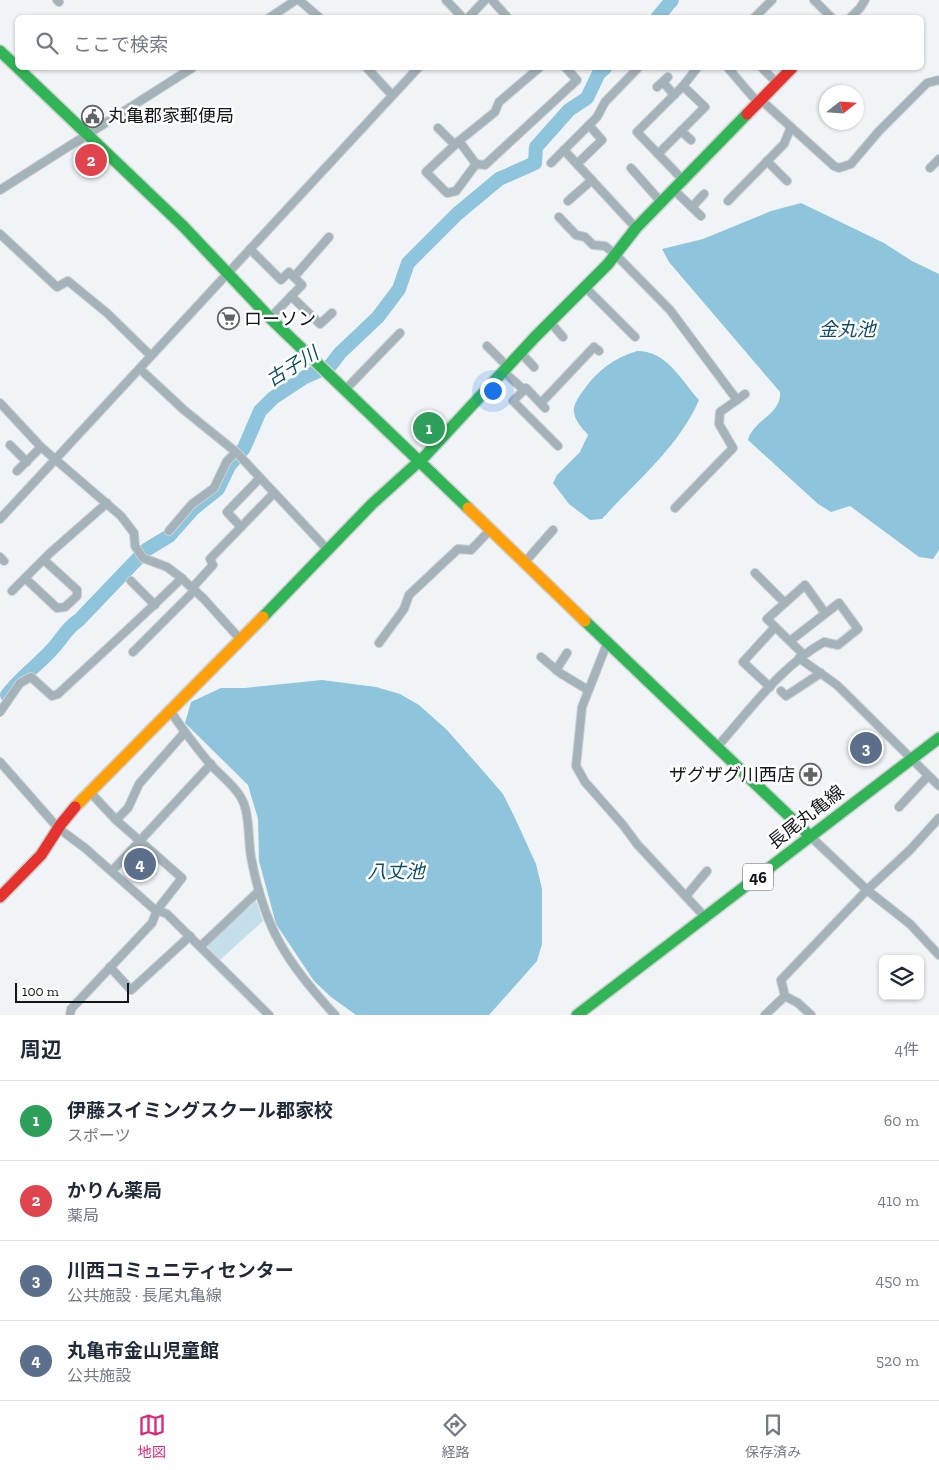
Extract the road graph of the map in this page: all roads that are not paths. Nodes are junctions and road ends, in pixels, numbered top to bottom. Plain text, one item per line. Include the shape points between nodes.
1 (298, 0) edge
2 (446, 0) edge
3 (485, 0) edge
4 (492, 0) edge
5 (772, 0) edge
6 (814, 0) edge
7 (865, 0) edge
8 (274, 15) edge
9 (316, 15) edge
10 (460, 15) edge
11 (471, 15) edge
12 (505, 15) edge
13 (757, 15) edge
14 (829, 15) edge
15 (853, 15) edge
16 (0, 51) edge
17 (15, 65) edge
18 (20, 70) edge
19 (189, 70) edge
20 (369, 70) edge
21 (416, 70) edge
22 (537, 70) edge
23 (568, 70) edge
24 (636, 70) edge
25 (695, 70) edge
26 (730, 70) edge
27 (764, 70) edge
28 (790, 70) edge
29 (939, 80) edge
30 (663, 82) dead end
31 (777, 83) junction
32 (683, 86) junction
33 (391, 94) junction
34 (674, 95) junction
35 (760, 101) junction
36 (589, 125) junction
37 (791, 127) junction
38 (438, 128) dead end
39 (681, 131) junction
40 (87, 134) junction
41 (691, 140) dead end
42 (457, 143) junction
43 (564, 150) junction
44 (658, 154) junction
45 (939, 159) edge
46 (767, 161) junction
47 (551, 163) dead end
48 (476, 164) junction
49 (577, 164) junction
50 (930, 168) dead end
51 (630, 169) dead end
52 (592, 180) junction
53 (684, 181) junction
54 (787, 181) dead end
55 (0, 190) edge
56 (674, 190) junction
57 (704, 194) dead end
58 (568, 201) dead end
59 (728, 201) dead end
60 (661, 202) junction
61 (692, 207) junction
62 (701, 216) dead end
63 (559, 217) dead end
64 (636, 228) junction
65 (0, 234) edge
66 (329, 237) dead end
67 (250, 249) junction
68 (615, 254) junction
69 (228, 273) junction
70 (294, 277) junction
71 (585, 288) junction
72 (291, 296) junction
73 (332, 313) dead end
74 (270, 318) junction
75 (550, 322) junction
76 (400, 333) dead end
77 (563, 337) dead end
78 (635, 337) dead end
79 (487, 346) dead end
80 (600, 351) dead end
81 (520, 352) junction
82 (151, 356) junction
83 (534, 367) dead end
84 (505, 368) junction
85 (140, 369) junction
86 (346, 390) junction
87 (524, 390) junction
88 (745, 394) dead end
89 (737, 400) junction
90 (0, 403) edge
91 (10, 445) dead end
92 (558, 446) dead end
93 (41, 447) junction
94 (239, 455) junction
95 (56, 460) junction
96 (419, 460) junction
97 (26, 462) junction
98 (17, 471) dead end
99 (260, 479) junction
100 (273, 494) junction
101 (107, 503) junction
102 (676, 508) dead end
103 (0, 519) edge
104 (241, 526) junction
105 (491, 529) junction
106 (553, 530) dead end
107 (169, 531) dead end
108 (327, 549) junction
109 (44, 560) junction
110 (525, 562) junction
111 (755, 573) dead end
112 (182, 578) junction
113 (26, 579) junction
114 (132, 581) dead end
115 (194, 589) junction
116 (12, 591) dead end
117 (785, 602) junction
118 (154, 605) junction
119 (825, 613) junction
120 (775, 627) junction
121 (240, 639) junction
122 (608, 641) junction
123 (790, 641) junction
124 (378, 643) dead end
125 (133, 652) dead end
126 (567, 652) dead end
127 (801, 656) junction
128 (541, 657) dead end
129 (556, 670) junction
130 (821, 673) junction
131 (770, 687) junction
132 (588, 690) junction
133 (782, 691) dead end
134 (0, 712) edge
135 (171, 712) junction
136 (185, 732) junction
137 (939, 738) edge
138 (717, 747) junction
139 (911, 759) junction
140 (0, 762) edge
141 (211, 764) junction
142 (928, 776) junction
143 (939, 786) edge
144 (89, 791) junction
145 (900, 807) dead end
146 (939, 818) edge
147 (116, 820) junction
148 (58, 828) junction
149 (810, 836) junction
150 (140, 840) junction
151 (112, 871) junction
152 (707, 871) dead end
153 (867, 890) junction
154 (259, 891) junction
155 (686, 896) junction
156 (0, 897) edge
157 (157, 910) junction
158 (705, 917) junction
159 (190, 936) junction
160 (201, 946) junction
161 (939, 955) edge
162 (110, 967) junction
163 (785, 996) junction
164 (70, 1015) edge
165 (269, 1015) edge
166 (335, 1015) edge
167 (577, 1015) edge
168 (765, 1015) edge
169 (811, 1015) edge

1 - 8 street
1 - 9 street
2 - 10 street
3 - 11 street
4 - 12 street
5 - 13 street
6 - 14 street
7 - 15 street
16 - 17 street
18 - 40 street
19 - 40 street
20 - 33 street
21 - 33 street
22 - 42 street via 500,102 495,112
23 - 48 street via 577,80 485,165
24 - 36 street via 618,86
25 - 32 street
26 - 35 street
27 - 31 street
28 - 31 street
29 - 37 street via 927,83 845,167 834,166
30 - 34 street
31 - 35 street
32 - 34 street
32 - 39 street via 705,107
33 - 67 street
34 - 44 street via 637,132
35 - 37 street
35 - 53 street
36 - 43 street
36 - 49 street via 602,140
37 - 46 street via 784,144
38 - 42 street
39 - 41 street
39 - 44 street
40 - 55 street
40 - 69 street
42 - 48 street
42 - 48 street via 426,172 447,193 456,191
43 - 47 street
43 - 49 street
44 - 53 street
45 - 50 street
46 - 54 street
46 - 59 street
49 - 52 street
51 - 60 street
52 - 58 street
52 - 64 street
53 - 56 street
56 - 60 street
56 - 61 street
57 - 61 street
60 - 64 street
61 - 62 street
63 - 68 street via 576,235 586,237 593,245 605,246
64 - 68 street
65 - 82 street via 57,287 68,281 79,289
66 - 70 street
67 - 69 street
67 - 70 street via 281,280 289,272
68 - 71 street
68 - 89 street via 670,310
69 - 74 street
69 - 82 street
70 - 72 street via 302,285
71 - 75 street
71 - 78 street
72 - 73 street via 320,324
72 - 74 street
74 - 86 street
75 - 77 street
75 - 81 street
76 - 86 street
79 - 84 street
80 - 87 street via 594,347 543,406 526,388
81 - 83 street
81 - 84 street
82 - 85 street
84 - 87 street
84 - 96 street
85 - 94 street
85 - 95 street
86 - 96 street
87 - 92 street via 513,401
88 - 89 street
89 - 102 street via 720,412 718,424 733,448
90 - 93 street
91 - 97 street
93 - 95 street
93 - 97 street
94 - 99 street
94 - 107 street via 227,461 214,488 192,504
95 - 101 street
95 - 103 street
96 - 105 street
96 - 108 street
97 - 98 street
99 - 100 street
99 - 104 street via 227,512
100 - 104 street
100 - 108 street
101 - 109 street
101 - 112 street via 134,533 135,546 141,556 167,567
104 - 115 street via 210,558 213,565
105 - 110 street
105 - 124 street via 471,550 458,549 409,595 404,609
106 - 110 street
108 - 121 street
109 - 113 street
109 - 113 street via 77,590 77,596 65,607 57,608
110 - 122 street
111 - 117 street
112 - 115 street
112 - 118 street
113 - 116 street
114 - 118 street
115 - 121 street
115 - 125 street
117 - 119 street via 805,585
117 - 120 street via 766,619
118 - 134 street via 58,694 52,696 31,677 20,683
119 - 123 street
119 - 127 street via 839,603 858,629 838,645 824,642
120 - 123 street
120 - 131 street via 743,662
121 - 135 street
122 - 132 street
122 - 138 street
123 - 127 street
126 - 129 street
127 - 130 street
127 - 131 street
128 - 129 street
129 - 132 street
130 - 133 street via 786,696
130 - 139 street
131 - 138 street
132 - 155 street via 582,707 576,760 579,773 637,844
135 - 136 street
135 - 144 street
136 - 141 street
136 - 147 street via 143,778 128,808
137 - 139 street, 長尾丸亀線 / 46
138 - 149 street
139 - 142 street
139 - 149 street, 長尾丸亀線 / 46
140 - 148 street
141 - 150 street
141 - 154 street via 244,803
142 - 143 street
142 - 145 street
144 - 147 street
144 - 148 street
146 - 153 street
147 - 150 street
148 - 151 street
148 - 156 street via 41,856
149 - 153 street
149 - 158 street, 長尾丸亀線 / 46
150 - 151 street
150 - 157 street via 182,878
151 - 157 street
152 - 155 street
153 - 161 street via 910,924
153 - 163 street via 782,980
154 - 160 street
154 - 166 street via 272,930 288,959
155 - 158 street
157 - 159 street via 167,914
157 - 162 street via 152,923
158 - 167 street, 長尾丸亀線 / 46
159 - 160 street
159 - 162 street via 131,990
160 - 165 street
162 - 164 street via 71,1009
163 - 168 street
163 - 169 street

